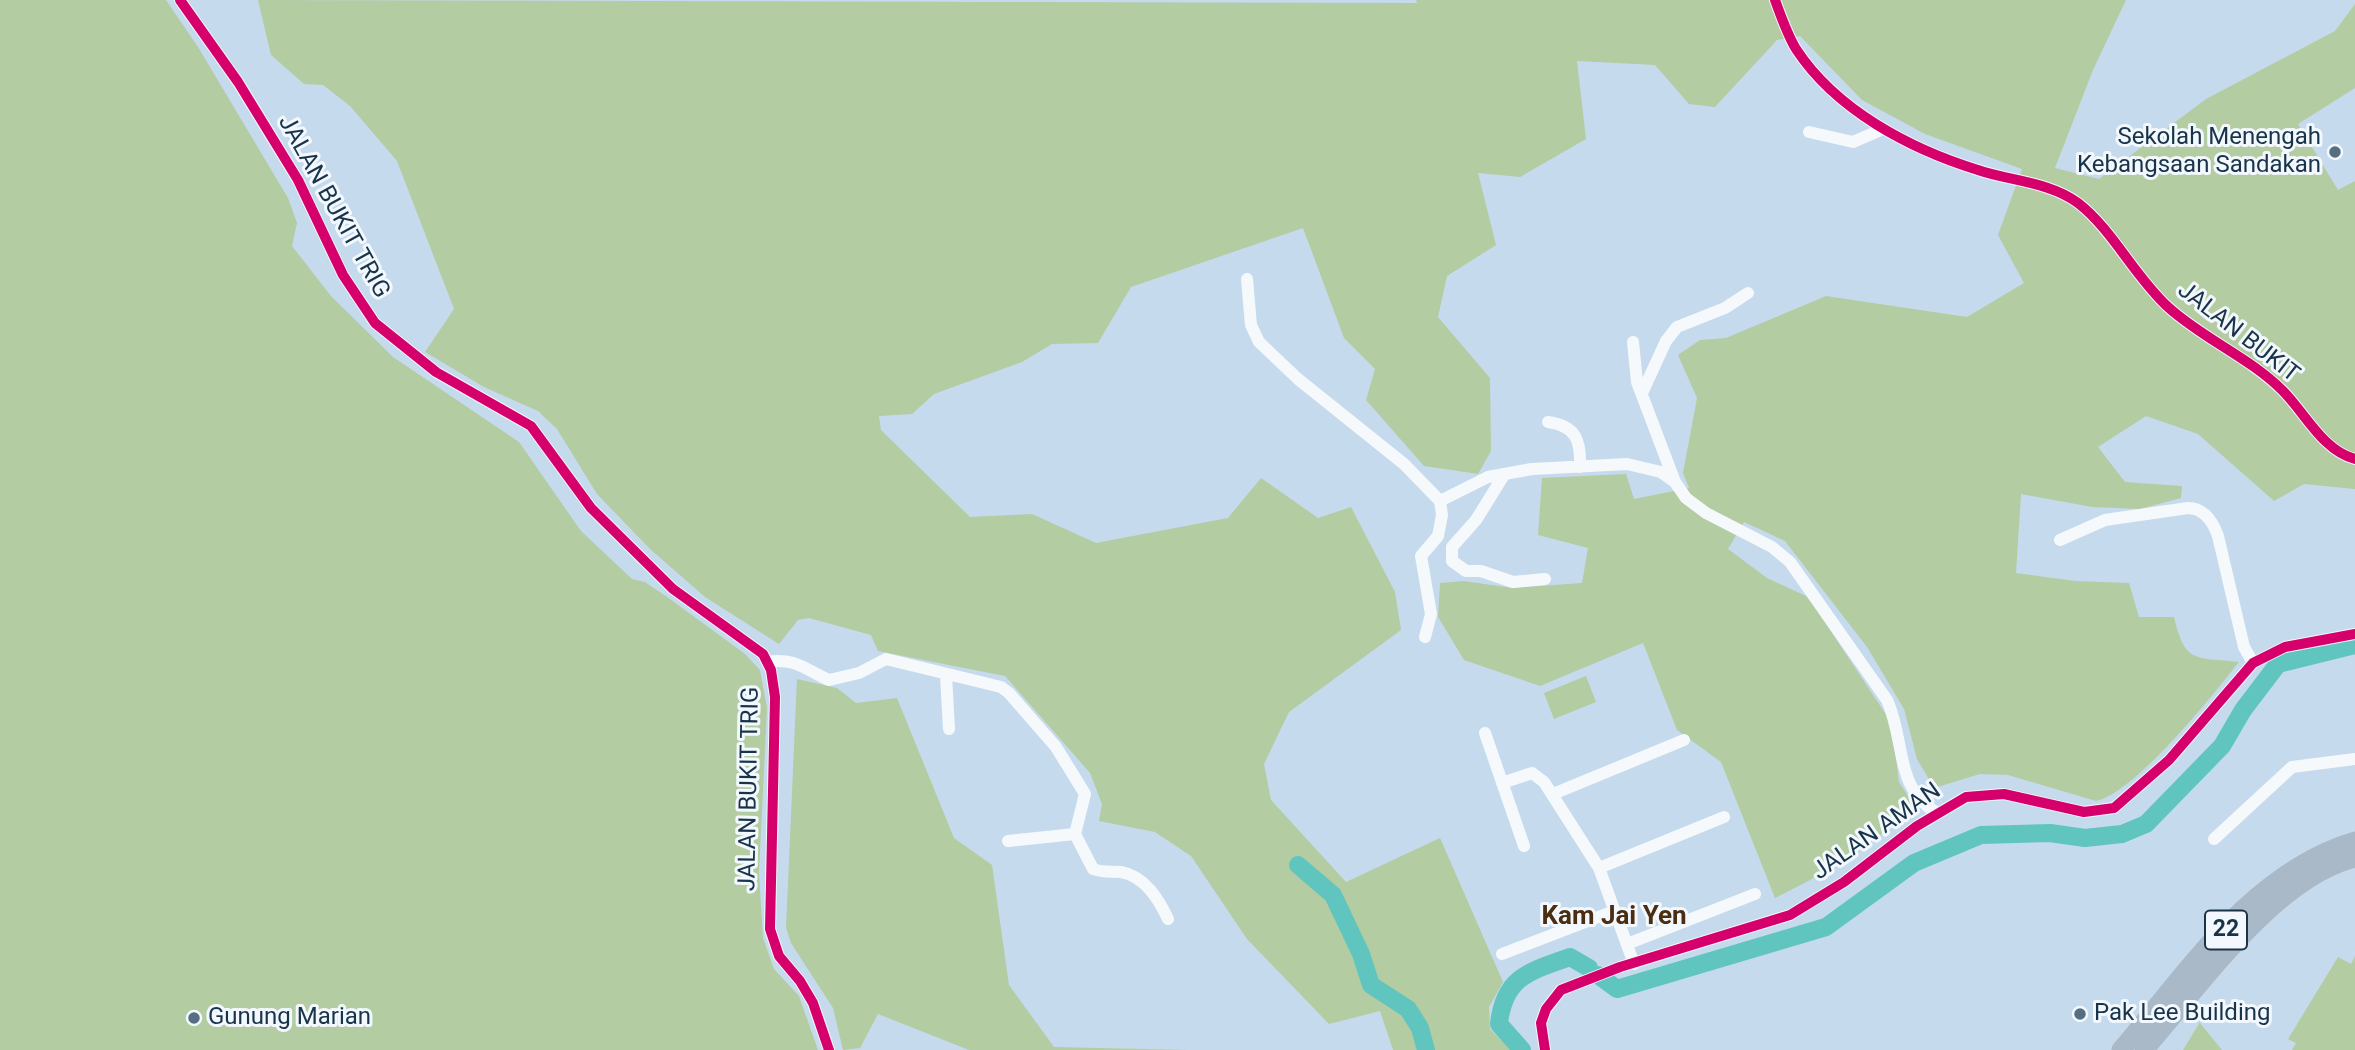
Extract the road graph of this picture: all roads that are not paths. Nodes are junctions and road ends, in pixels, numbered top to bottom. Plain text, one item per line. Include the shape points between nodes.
1 (180, 0) edge
2 (1775, 0) edge
3 (1884, 129) junction
4 (1809, 132) dead end
5 (1247, 279) dead end
6 (1748, 293) dead end
7 (1633, 342) dead end
8 (1643, 391) junction
9 (1548, 422) dead end
10 (2355, 459) edge
11 (1580, 467) junction
12 (1504, 475) junction
13 (1675, 482) junction
14 (1440, 501) junction
15 (2060, 540) dead end
16 (1545, 579) dead end
17 (2355, 634) edge
18 (1425, 637) dead end
19 (768, 662) junction
20 (2253, 663) junction
21 (946, 675) junction
22 (949, 729) dead end
23 (1485, 733) dead end
24 (1684, 740) dead end
25 (2355, 760) edge
26 (1503, 783) junction
27 (1553, 794) junction
28 (1937, 813) junction
29 (1724, 817) dead end
30 (1075, 834) junction
31 (2214, 839) dead end
32 (1008, 841) dead end
33 (2355, 841) edge
34 (1524, 846) dead end
35 (2355, 858) edge
36 (1599, 868) junction
37 (1755, 894) dead end
38 (1614, 911) junction
39 (1168, 919) dead end
40 (1627, 944) junction
41 (1502, 954) dead end
42 (1634, 964) junction
43 (830, 1050) edge
44 (1545, 1050) edge
45 (2122, 1050) edge
46 (2144, 1050) edge

1 - 19 street, JALAN BUKIT TRIG via 259,115 302,187 343,275 375,323 436,372 531,426 591,509 687,602 740,635
2 - 3 street, JALAN BUKIT via 1797,49 1816,73
3 - 4 street via 1853,142
3 - 10 street, JALAN BUKIT via 1978,170 2058,192 2074,201 2171,310 2273,381 2335,450
5 - 14 street via 1251,325 1259,342 1404,464
6 - 8 street via 1725,308 1677,327
7 - 8 street via 1634,368
8 - 13 street
9 - 11 street via 1563,424 1575,433 1581,447
11 - 12 street
11 - 13 street via 1627,464 1661,472
12 - 14 street via 1488,477
12 - 16 street via 1476,520 1452,547 1452,561 1466,571 1513,582
13 - 28 street via 1686,498 1706,513 1772,547 1797,570 1887,700 1896,720 1908,785 1920,803
14 - 18 street via 1438,536 1420,556 1431,614
15 - 20 street via 2105,520 2200,510 2215,527 2244,647
17 - 20 street, JALAN AMAN via 2285,647
19 - 21 street via 800,663 829,680 859,673 886,659
19 - 43 street, JALAN BUKIT TRIG via 775,696 769,892 772,940 783,964 807,991
20 - 28 street, JALAN AMAN via 2169,760 2114,808 2084,812 2019,796 1985,794 1966,797
21 - 22 street
21 - 30 street via 1001,687 1056,747 1085,794
23 - 26 street
24 - 27 street
25 - 31 street via 2292,767
26 - 27 street via 1532,773
26 - 34 street
27 - 36 street
28 - 42 street, JALAN AMAN via 1844,882 1790,915
29 - 36 street
30 - 32 street
30 - 39 street via 1093,869 1141,881
33 - 45 highway, 22 via 2312,857 2270,885 2204,952
35 - 46 highway, 22 via 2280,898
36 - 38 street
37 - 40 street
38 - 40 street
38 - 41 street
40 - 42 street
42 - 44 street, JALAN AMAN via 1577,983 1552,999 1541,1023

